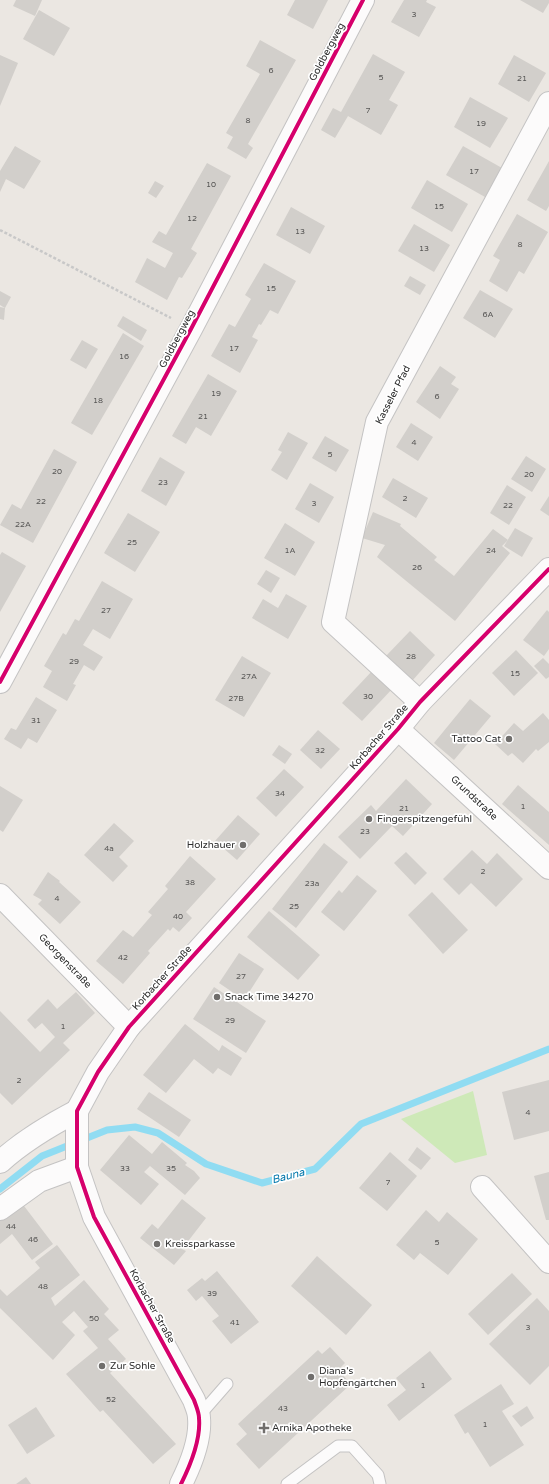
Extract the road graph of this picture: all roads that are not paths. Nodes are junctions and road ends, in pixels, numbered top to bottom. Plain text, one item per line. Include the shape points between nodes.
1 (363, 0) edge
2 (549, 103) edge
3 (549, 569) edge
4 (0, 682) edge
5 (420, 702) junction
6 (398, 729) junction
7 (549, 868) edge
8 (0, 895) edge
9 (129, 1027) junction
10 (77, 1111) junction
11 (0, 1162) edge
12 (77, 1167) junction
13 (482, 1187) dead end
14 (0, 1209) edge
15 (549, 1262) edge
16 (227, 1384) dead end
17 (199, 1416) junction
18 (181, 1484) edge
19 (287, 1484) edge
20 (380, 1484) edge

1 - 4 street, Goldbergweg via 191,329
2 - 5 street, Kasseler Pfad via 378,422 333,622
3 - 5 street, Korbacher Straße
5 - 6 street, Korbacher Straße
6 - 7 street, Grundstraße
6 - 9 street, Korbacher Straße
8 - 9 street, Georgenstraße
9 - 10 street, Korbacher Straße via 98,1072
10 - 11 street
10 - 12 street, Korbacher Straße
12 - 14 street via 39,1181
12 - 17 street, Korbacher Straße via 94,1216 194,1400
13 - 15 street
16 - 17 lane
17 - 18 street, Korbacher Straße via 197,1441
19 - 20 lane via 338,1446 352,1446 378,1475

